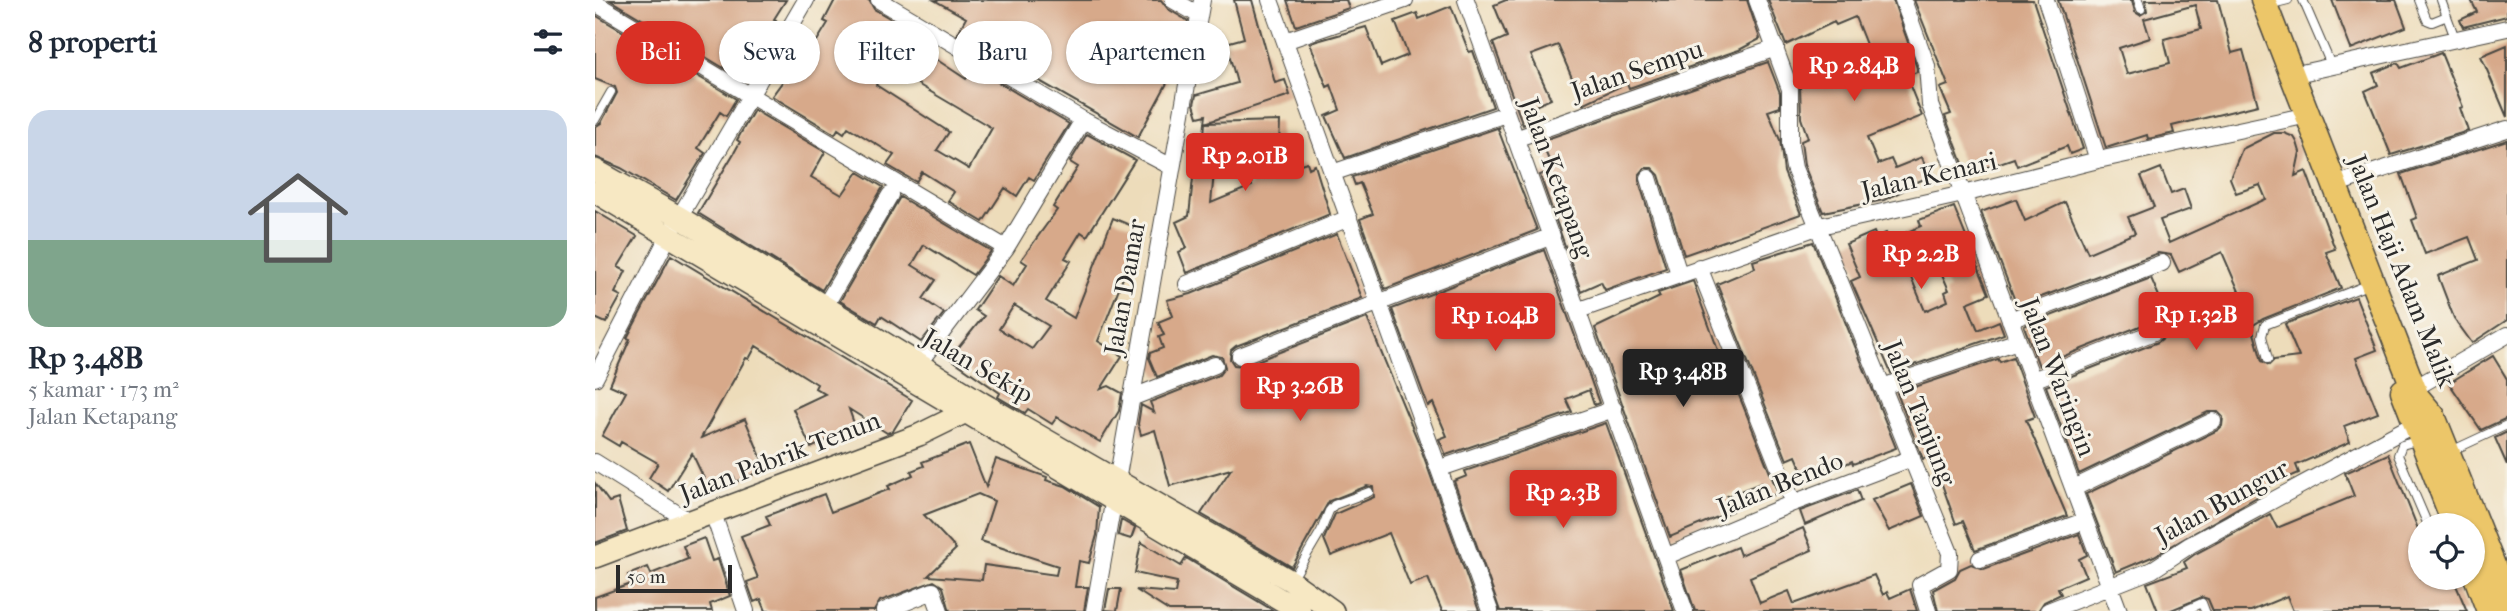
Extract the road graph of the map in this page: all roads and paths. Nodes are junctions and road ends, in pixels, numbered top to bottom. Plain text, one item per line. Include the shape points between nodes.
1 (806, 0) edge
2 (879, 0) edge
3 (1173, 0) edge
4 (1271, 0) edge
5 (1405, 0) edge
6 (1466, 0) edge
7 (1757, 0) edge
8 (1903, 0) edge
9 (2046, 0) edge
10 (2303, 0) edge
11 (2419, 0) edge
12 (2441, 0) edge
13 (2272, 2) edge
14 (595, 3) edge
15 (1201, 7) edge
16 (2447, 16) junction
17 (2507, 28) edge
18 (1285, 41) junction
19 (2456, 41) junction
20 (1776, 48) junction
21 (2283, 52) junction
22 (2332, 67) junction
23 (2292, 75) junction
24 (611, 92) dead end
25 (750, 97) junction
26 (1506, 114) junction
27 (2299, 117) junction
28 (595, 120) edge
29 (1083, 120) junction
30 (2507, 129) edge
31 (1515, 139) junction
32 (2098, 160) junction
33 (1170, 166) junction
34 (595, 170) edge
35 (1332, 173) junction
36 (1649, 178) dead end
37 (595, 192) edge
38 (1963, 194) junction
39 (890, 195) dead end
40 (2336, 197) junction
41 (1349, 218) junction
42 (674, 226) junction
43 (1820, 226) junction
44 (1552, 236) junction
45 (1006, 248) junction
46 (2162, 263) dead end
47 (1699, 267) junction
48 (1679, 274) junction
49 (1187, 284) dead end
50 (2368, 285) junction
51 (1378, 303) junction
52 (825, 306) junction
53 (1579, 310) junction
54 (2010, 320) junction
55 (2154, 332) dead end
56 (2507, 335) edge
57 (2018, 341) junction
58 (1240, 356) dead end
59 (2268, 359) dead end
60 (918, 364) junction
61 (1215, 365) dead end
62 (595, 378) edge
63 (2033, 380) junction
64 (1882, 387) junction
65 (2413, 389) junction
66 (1131, 398) junction
67 (974, 408) junction
68 (1614, 410) junction
69 (2213, 421) dead end
70 (2507, 425) edge
71 (2423, 426) junction
72 (2448, 453) junction
73 (1912, 458) junction
74 (595, 462) edge
75 (1441, 468) junction
76 (2074, 488) junction
77 (1115, 491) junction
78 (1369, 492) dead end
79 (1793, 503) junction
80 (713, 513) junction
81 (2423, 513) edge
82 (2451, 513) edge
83 (689, 521) junction
84 (2084, 521) junction
85 (1667, 556) junction
86 (595, 557) edge
87 (1980, 559) dead end
88 (2109, 589) junction
89 (1285, 590) junction
90 (2481, 590) edge
91 (2507, 600) edge
92 (746, 611) edge
93 (884, 611) edge
94 (940, 611) edge
95 (1094, 611) edge
96 (1300, 611) edge
97 (1333, 611) edge
98 (1490, 611) edge
99 (1685, 611) edge
100 (1928, 611) edge
101 (2048, 611) edge
102 (2119, 611) edge
103 (2184, 611) edge
104 (2206, 611) edge
105 (2489, 611) edge

1 - 25 street
2 - 29 street
3 - 15 street
4 - 18 street
5 - 18 street
6 - 26 street, Jalan Ketapang
7 - 20 street, Jalan Tanjung
8 - 38 street, Jalan Waringin via 1927,66 1930,105
9 - 32 street
10 - 22 lane
11 - 16 lane via 2427,20
12 - 16 lane
13 - 21 main road, Jalan Haji Adam Malik
14 - 25 street
15 - 33 street, Jalan Damar
16 - 19 lane
17 - 19 street
18 - 35 street
19 - 22 street
20 - 31 street, Jalan Sempu
20 - 43 street, Jalan Tanjung via 1790,89 1791,158
21 - 23 main road, Jalan Haji Adam Malik
21 - 27 main road via 2283,76
22 - 23 street
23 - 40 main road, Jalan Haji Adam Malik
24 - 28 lane
25 - 42 street
25 - 45 street
26 - 31 street, Jalan Ketapang
26 - 35 street
27 - 32 street, Jalan Kenari
27 - 40 main road
29 - 33 street
29 - 45 street
30 - 40 street
31 - 44 street, Jalan Ketapang
32 - 38 street, Jalan Kenari
33 - 66 street, Jalan Damar
34 - 42 street, Jalan Sekip
35 - 41 street
36 - 48 street
37 - 42 street, Jalan Sekip
38 - 43 street, Jalan Kenari
38 - 54 street, Jalan Waringin
39 - 52 street
40 - 50 main road, Jalan Haji Adam Malik
41 - 49 street
41 - 51 street
42 - 52 street, Jalan Sekip
42 - 62 street
42 - 67 street, Jalan Sekip
43 - 47 street, Jalan Kenari
43 - 64 street, Jalan Tanjung
44 - 51 street
44 - 53 street, Jalan Ketapang
45 - 60 street
46 - 54 street
47 - 48 street, Jalan Kenari
47 - 79 street
48 - 53 street, Jalan Kenari
50 - 59 lane via 2265,325 2262,336
50 - 65 main road, Jalan Haji Adam Malik
50 - 71 main road, Jalan Haji Adam Malik
51 - 58 street
51 - 75 street
52 - 60 street, Jalan Sekip
53 - 68 street, Jalan Ketapang
54 - 57 street, Jalan Waringin
55 - 63 street
56 - 65 street
57 - 63 street, Jalan Waringin
57 - 64 street
60 - 67 street, Jalan Sekip
61 - 66 street
63 - 76 street, Jalan Waringin
64 - 73 street, Jalan Tanjung
65 - 71 main road, Jalan Haji Adam Malik
66 - 77 street, Jalan Damar
67 - 77 street, Jalan Sekip
67 - 80 street, Jalan Pabrik Tenun
68 - 75 street
68 - 85 street, Jalan Ketapang
69 - 76 street
70 - 72 lane
71 - 72 main road, Jalan Haji Adam Malik
71 - 81 lane via 2398,455
71 - 82 main road, Jalan Haji Adam Malik
71 - 88 street, Jalan Bungur
72 - 91 main road, Jalan Haji Adam Malik
73 - 79 street, Jalan Bendo
73 - 100 street, Jalan Tanjung via 1951,558 1949,569 1920,583
74 - 83 street
75 - 98 street
76 - 84 street, Jalan Waringin
77 - 89 street, Jalan Sekip
77 - 95 street, Jalan Damar
78 - 89 lane via 1334,505
79 - 85 street, Jalan Bendo
80 - 83 street, Jalan Pabrik Tenun
80 - 92 street
83 - 86 street, Jalan Pabrik Tenun
84 - 87 street
84 - 88 street, Jalan Waringin
85 - 99 street, Jalan Ketapang
88 - 101 street, Jalan Bungur
88 - 102 street, Jalan Waringin
89 - 96 street, Jalan Sekip
89 - 97 street, Jalan Sekip
90 - 105 main road
93 - 94 street via 933,591
103 - 104 lane via 2202,603

